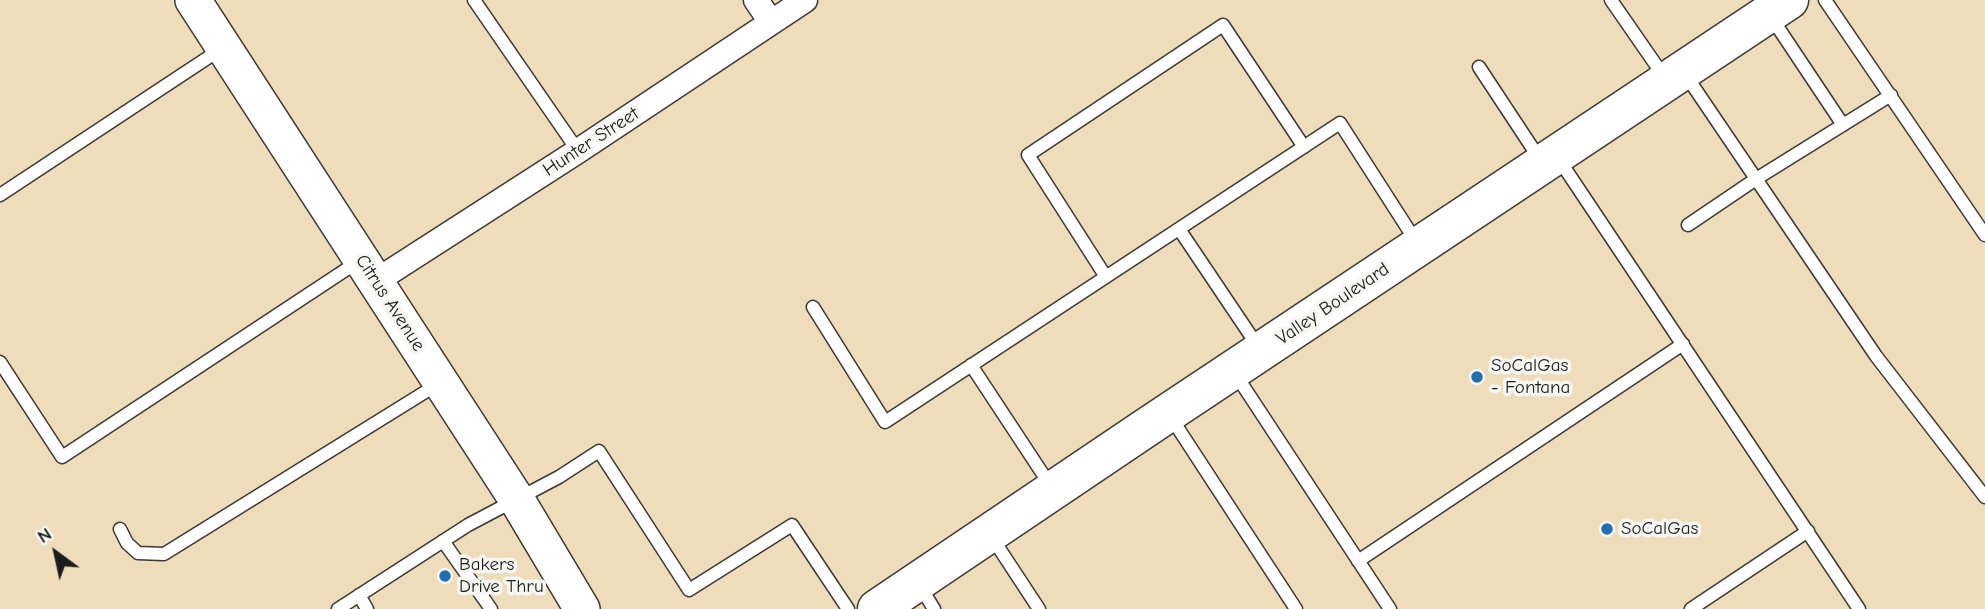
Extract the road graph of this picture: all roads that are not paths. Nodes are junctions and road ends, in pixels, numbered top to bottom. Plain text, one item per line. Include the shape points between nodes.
1 (474, 0) edge
2 (756, 0) edge
3 (805, 0) edge
4 (1611, 0) edge
5 (1825, 0) edge
6 (201, 5) edge
7 (1779, 7) edge
8 (771, 22) junction
9 (224, 47) junction
10 (1479, 67) dead end
11 (1675, 76) junction
12 (1891, 95) junction
13 (1843, 125) junction
14 (1304, 147) junction
15 (578, 151) junction
16 (1550, 159) junction
17 (1756, 179) junction
18 (0, 195) edge
19 (1688, 225) dead end
20 (1179, 229) junction
21 (1985, 235) edge
22 (1419, 246) junction
23 (369, 270) junction
24 (1106, 277) junction
25 (813, 307) dead end
26 (1683, 344) junction
27 (1247, 361) junction
28 (0, 362) edge
29 (971, 366) junction
30 (441, 382) junction
31 (1168, 413) junction
32 (1054, 491) junction
33 (1985, 497) edge
34 (517, 500) junction
35 (120, 529) dead end
36 (1808, 531) junction
37 (990, 534) junction
38 (443, 541) junction
39 (1358, 561) junction
40 (359, 595) junction
41 (926, 596) edge
42 (338, 609) edge
43 (367, 609) edge
44 (491, 609) edge
45 (582, 609) edge
46 (848, 609) edge
47 (877, 609) edge
48 (1039, 609) edge
49 (1296, 609) edge
50 (1390, 609) edge
51 (1691, 609) edge
52 (1859, 609) edge

1 - 15 lane
2 - 8 street
3 - 8 street, Hunter Street
4 - 11 lane
5 - 12 lane
6 - 9 main road, Citrus Avenue
7 - 11 main road, Valley Boulevard
7 - 13 lane
8 - 15 street, Hunter Street
9 - 18 lane
9 - 23 main road, Citrus Avenue
10 - 16 lane
11 - 16 main road, Valley Boulevard
11 - 17 lane
12 - 13 lane
12 - 21 lane
13 - 17 lane
14 - 20 lane
14 - 22 lane via 1340,123
14 - 24 lane via 1223,25 1028,155
15 - 23 street, Hunter Street
16 - 22 main road, Valley Boulevard
16 - 26 lane
17 - 19 lane
17 - 33 lane via 1876,356
20 - 24 lane
20 - 27 lane
22 - 27 main road, Valley Boulevard
23 - 28 lane via 62,457
23 - 30 main road, Citrus Avenue
24 - 29 lane
25 - 29 lane via 885,422
26 - 36 lane
26 - 39 lane
27 - 31 main road, Valley Boulevard
27 - 39 lane
29 - 32 lane
30 - 34 main road, Citrus Avenue
30 - 35 lane via 164,554 138,553
31 - 32 main road, Valley Boulevard
31 - 49 lane
32 - 37 main road, Valley Boulevard
34 - 38 lane
34 - 45 main road, Citrus Avenue
34 - 46 lane via 599,451 689,590 792,525
36 - 51 lane
36 - 52 lane
37 - 41 main road, Valley Boulevard
37 - 48 lane
38 - 40 lane
38 - 44 lane
39 - 50 lane
40 - 42 lane
40 - 43 lane
41 - 47 main road, Valley Boulevard

